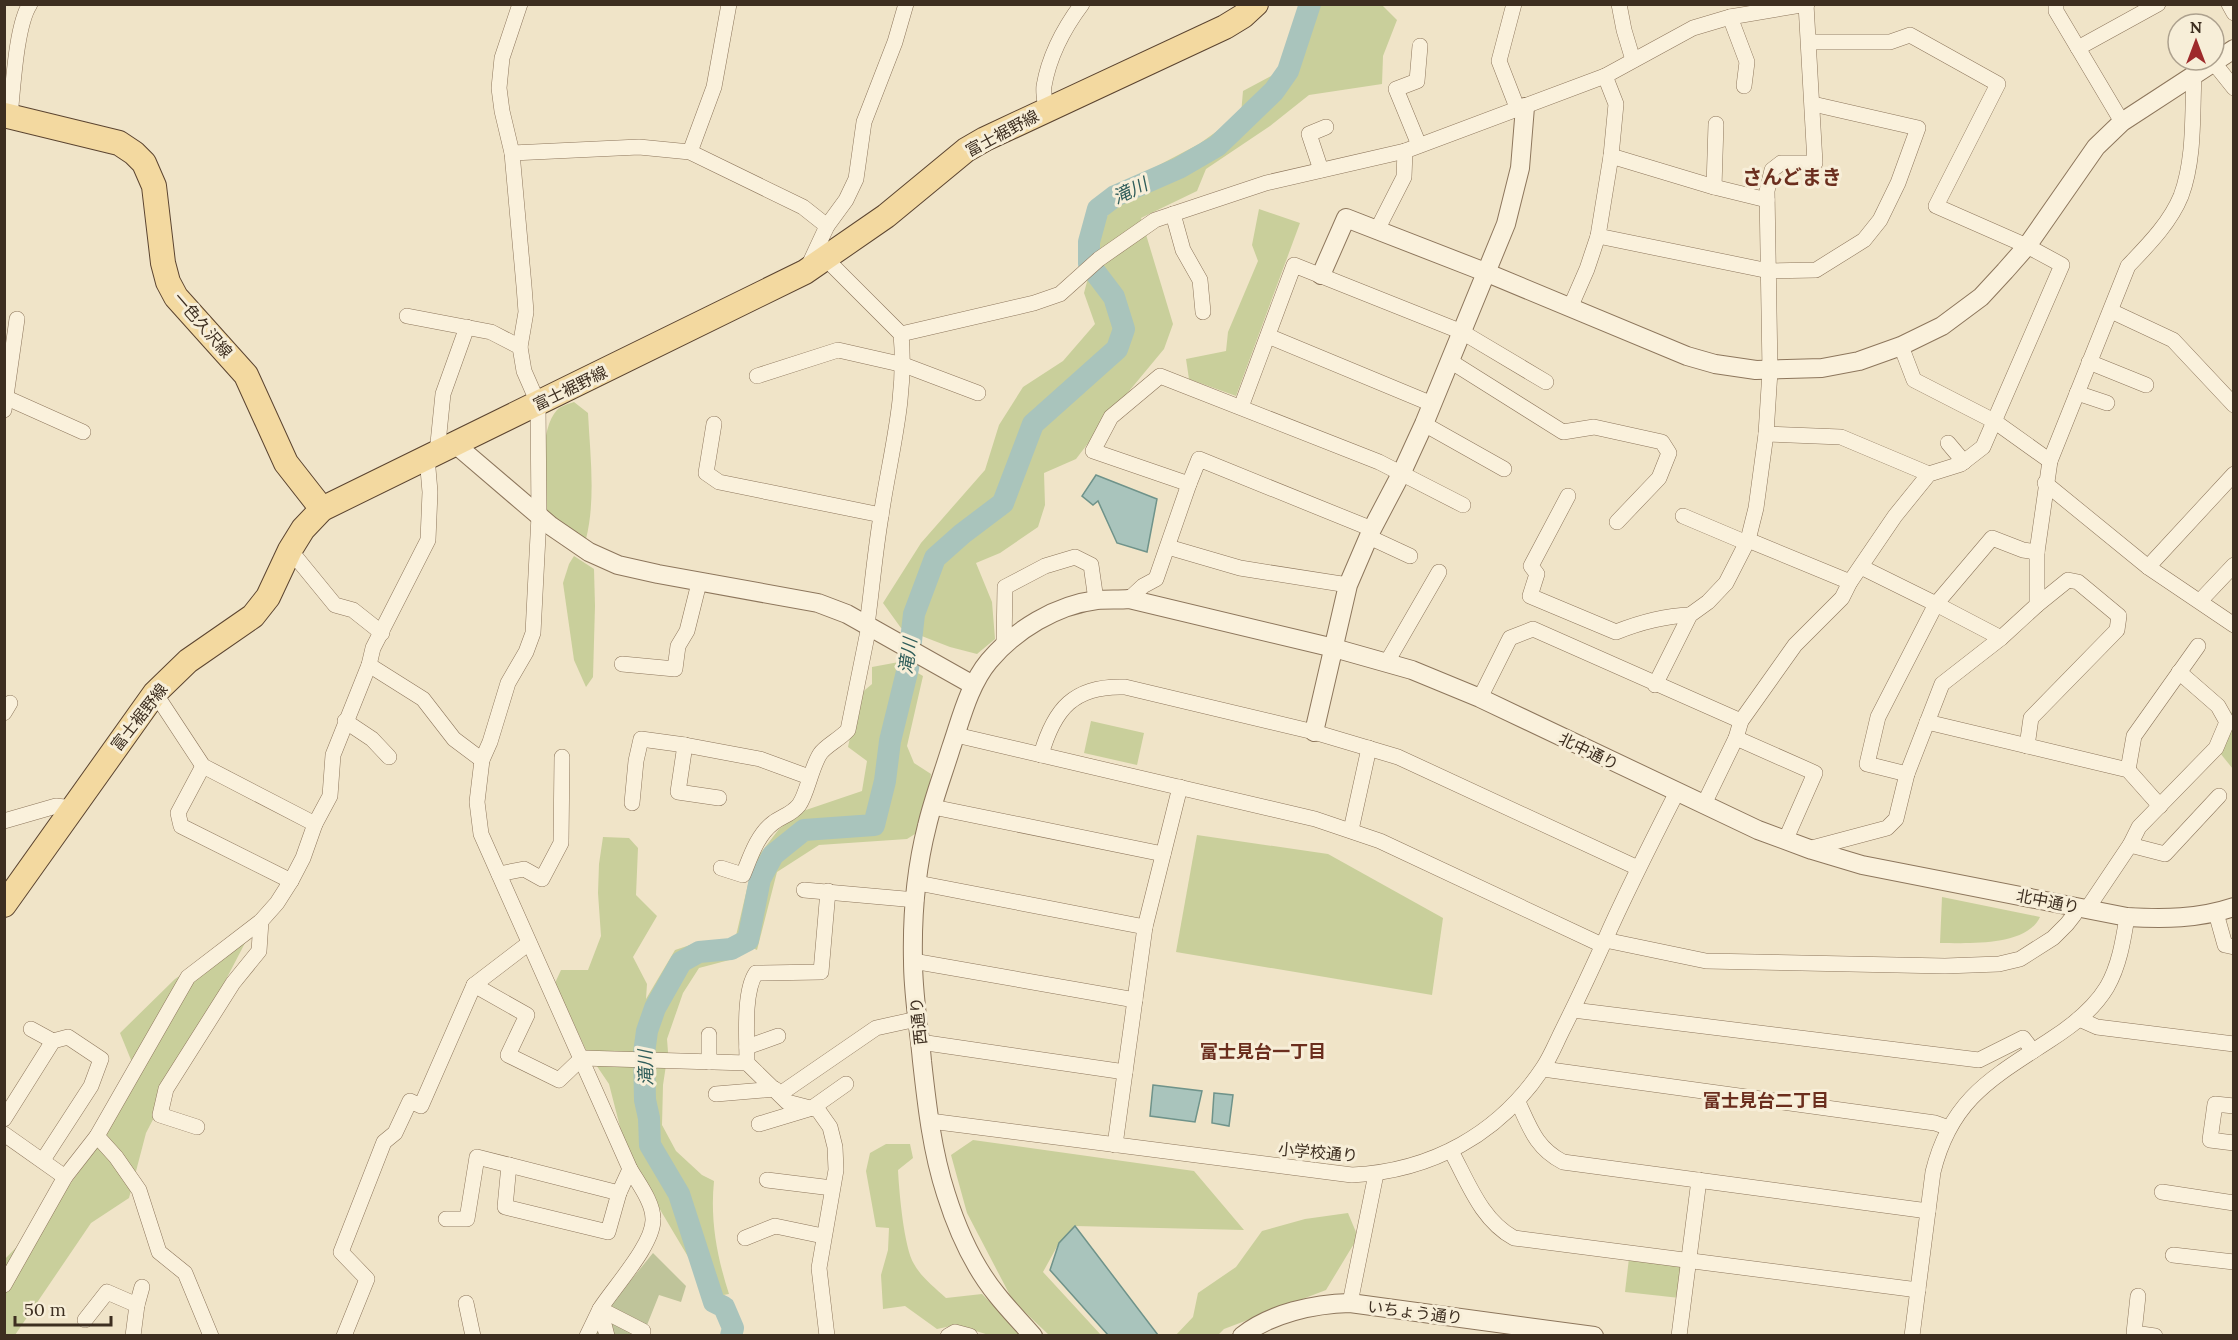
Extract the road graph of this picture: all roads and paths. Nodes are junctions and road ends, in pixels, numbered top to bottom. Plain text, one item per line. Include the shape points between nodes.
1 (30, 4) edge
2 (520, 4) edge
3 (729, 4) edge
4 (906, 4) edge
5 (1082, 4) edge
6 (1514, 4) edge
7 (1619, 4) edge
8 (2056, 4) edge
9 (2158, 4) edge
10 (2229, 4) edge
11 (1807, 5) edge
12 (1251, 6) edge
13 (2234, 13) edge
14 (1730, 17) junction
15 (1809, 42) junction
16 (1420, 46) dead end
17 (2078, 48) junction
18 (1633, 60) junction
19 (2200, 72) edge
20 (2221, 72) edge
21 (1605, 76) junction
22 (2194, 76) junction
23 (1744, 86) dead end
24 (2234, 88) edge
25 (1813, 104) junction
26 (1522, 108) junction
27 (1046, 110) junction
28 (7, 115) edge
29 (2122, 122) junction
30 (1716, 124) dead end
31 (1326, 127) dead end
32 (1412, 148) junction
33 (690, 152) junction
34 (512, 153) junction
35 (1611, 156) junction
36 (1321, 170) junction
37 (1714, 187) junction
38 (1767, 200) junction
39 (1173, 214) junction
40 (827, 226) junction
41 (1377, 230) junction
42 (1598, 236) junction
43 (2027, 246) junction
44 (825, 258) junction
45 (1769, 271) junction
46 (805, 272) junction
47 (1485, 272) junction
48 (1321, 275) junction
49 (1570, 308) junction
50 (2111, 311) junction
51 (1203, 312) dead end
52 (408, 316) dead end
53 (16, 319) dead end
54 (467, 327) junction
55 (1462, 332) junction
56 (901, 334) junction
57 (1268, 336) junction
58 (1901, 346) junction
59 (520, 347) junction
60 (1450, 361) junction
61 (2089, 362) junction
62 (904, 364) junction
63 (1770, 371) junction
64 (757, 376) dead end
65 (1546, 382) dead end
66 (2146, 385) dead end
67 (978, 393) dead end
68 (2077, 393) junction
69 (538, 403) junction
70 (2107, 403) dead end
71 (6, 404) edge
72 (1432, 404) junction
73 (2234, 405) edge
74 (1241, 407) junction
75 (1994, 421) junction
76 (714, 424) dead end
77 (1424, 424) junction
78 (83, 432) dead end
79 (1766, 434) junction
80 (1948, 443) dead end
81 (439, 451) junction
82 (2050, 461) junction
83 (1964, 462) junction
84 (1504, 469) dead end
85 (1402, 472) junction
86 (1929, 474) junction
87 (2234, 474) edge
88 (2045, 483) junction
89 (1188, 484) junction
90 (1568, 496) dead end
91 (1463, 505) dead end
92 (322, 509) junction
93 (881, 515) junction
94 (539, 516) junction
95 (1683, 516) dead end
96 (1617, 522) dead end
97 (1370, 533) junction
98 (1747, 541) junction
99 (1168, 547) junction
100 (290, 550) junction
101 (2037, 552) junction
102 (1410, 556) dead end
103 (2234, 565) edge
104 (1861, 567) junction
105 (2148, 567) junction
106 (1439, 572) dead end
107 (1850, 582) junction
108 (699, 583) junction
109 (1348, 585) junction
110 (1129, 599) junction
111 (1096, 600) junction
112 (2200, 601) junction
113 (1936, 604) junction
114 (2037, 605) junction
115 (1690, 615) junction
116 (2234, 625) edge
117 (871, 627) junction
118 (382, 633) junction
119 (2001, 638) junction
120 (1004, 645) junction
121 (2198, 646) dead end
122 (1334, 648) junction
123 (1387, 662) junction
124 (622, 664) dead end
125 (369, 665) junction
126 (2179, 672) junction
127 (974, 685) junction
128 (1655, 685) junction
129 (155, 693) junction
130 (1480, 698) junction
131 (345, 721) junction
132 (1741, 721) junction
133 (1927, 722) junction
134 (1314, 732) junction
135 (956, 735) junction
136 (1736, 738) junction
137 (685, 745) junction
138 (2027, 746) junction
139 (1369, 748) junction
140 (1041, 755) junction
141 (389, 757) dead end
142 (562, 757) dead end
143 (482, 760) junction
144 (203, 766) junction
145 (2128, 770) junction
146 (1907, 774) junction
147 (809, 777) junction
148 (1180, 788) junction
149 (1677, 792) junction
150 (2219, 796) dead end
151 (719, 798) dead end
152 (632, 802) dead end
153 (1704, 804) junction
154 (2160, 806) junction
155 (933, 807) junction
156 (73, 808) junction
157 (4, 821) edge
158 (315, 824) junction
159 (1351, 830) junction
160 (1785, 841) junction
161 (2130, 845) junction
162 (1808, 849) junction
163 (1164, 854) junction
164 (721, 868) dead end
165 (1638, 868) junction
166 (499, 874) junction
167 (291, 881) junction
168 (804, 890) dead end
169 (828, 891) junction
170 (917, 891) junction
171 (4, 905) edge
172 (2081, 907) junction
173 (2225, 910) edge
174 (2127, 917) junction
175 (261, 921) junction
176 (1145, 927) junction
177 (1604, 943) junction
178 (529, 944) junction
179 (2234, 947) edge
180 (913, 961) junction
181 (474, 985) junction
182 (1135, 999) junction
183 (1573, 1010) junction
184 (917, 1019) junction
185 (2079, 1019) junction
186 (31, 1029) dead end
187 (709, 1035) dead end
188 (778, 1036) dead end
189 (53, 1041) junction
190 (920, 1042) junction
191 (2234, 1044) edge
192 (2033, 1051) junction
193 (747, 1055) junction
194 (582, 1058) junction
195 (709, 1062) junction
196 (1543, 1069) junction
197 (1125, 1072) junction
198 (846, 1084) dead end
199 (777, 1092) junction
200 (716, 1094) dead end
201 (1518, 1102) junction
202 (2234, 1106) edge
203 (812, 1108) junction
204 (4, 1119) edge
205 (930, 1121) junction
206 (759, 1124) dead end
207 (197, 1127) dead end
208 (1949, 1128) junction
209 (4, 1134) edge
210 (97, 1136) junction
211 (2234, 1143) edge
212 (1115, 1145) junction
213 (1451, 1151) junction
214 (43, 1160) junction
215 (509, 1165) junction
216 (630, 1169) junction
217 (1376, 1174) junction
218 (65, 1177) junction
219 (767, 1180) dead end
220 (1699, 1180) junction
221 (832, 1188) junction
222 (2162, 1192) dead end
223 (619, 1193) junction
224 (2234, 1203) edge
225 (1928, 1211) junction
226 (446, 1219) dead end
227 (824, 1236) junction
228 (745, 1238) dead end
229 (2173, 1255) dead end
230 (1689, 1261) junction
231 (2234, 1262) edge
232 (4, 1285) edge
233 (142, 1287) dead end
234 (1918, 1290) junction
235 (2138, 1296) dead end
236 (466, 1303) dead end
237 (1350, 1304) junction
238 (137, 1305) junction
239 (600, 1309) junction
240 (85, 1320) dead end
241 (643, 1331) dead end
242 (133, 1335) edge
243 (211, 1335) edge
244 (344, 1335) edge
245 (473, 1335) edge
246 (587, 1335) edge
247 (607, 1335) edge
248 (827, 1335) edge
249 (950, 1335) edge
250 (970, 1335) edge
251 (1033, 1335) edge
252 (1242, 1335) edge
253 (1594, 1335) edge
254 (1679, 1335) edge
255 (1912, 1335) edge
256 (2155, 1335) edge

1 - 28 street via 21,32
2 - 34 street via 502,58 499,88
3 - 33 street via 714,87
4 - 40 street via 866,114 856,179
5 - 27 street via 1052,60 1043,88
6 - 26 street via 1499,61
7 - 18 street
8 - 17 street via 2056,11
9 - 17 street
10 - 13 street
11 - 14 street
11 - 15 street
12 - 27 main road, 富士裾野線 via 1225,27
14 - 18 street via 1693,28
14 - 23 street via 1747,62
15 - 25 street
15 - 43 street via 1890,42 1910,35 1998,84 1936,206
16 - 32 street via 1417,81 1396,89
17 - 29 street
18 - 21 street
19 - 22 street
20 - 24 street
21 - 26 street
21 - 35 street via 1616,104
22 - 29 street
22 - 50 street via 2189,168 2181,195 2170,217 2128,266
25 - 38 street via 1815,163 1781,163 1772,170
25 - 45 street via 1918,128 1898,183 1880,220 1864,240 1816,270
26 - 32 street
26 - 47 street via 1520,168 1506,224
27 - 44 main road, 富士裾野線 via 966,150 886,216
28 - 92 main road, 一色久沢線 via 119,143 144,163 154,186 168,282 246,375 285,463
29 - 43 street via 2096,147
30 - 37 street
31 - 36 street via 1309,134
32 - 36 street
32 - 41 street via 1404,177
33 - 34 street via 639,147
33 - 40 street via 803,207
34 - 59 street via 526,312
35 - 37 street
35 - 42 street
36 - 39 street via 1266,183
37 - 38 street
38 - 45 street
39 - 51 street via 1184,250 1200,280
39 - 56 street via 1140,229 1060,294
40 - 46 street
41 - 47 street
41 - 48 street via 1346,218
42 - 45 street
42 - 49 street
43 - 58 street via 1982,297 1942,326
43 - 75 street via 2062,265
44 - 46 main road, 富士裾野線
44 - 56 street
45 - 63 street
46 - 69 main road, 富士裾野線
47 - 49 street
47 - 55 street
48 - 55 street
48 - 57 street via 1294,265
49 - 63 street via 1687,356
50 - 61 street
50 - 73 street via 2173,340
52 - 54 street
53 - 71 street
54 - 59 street via 491,332
54 - 81 street via 443,394
55 - 60 street
55 - 65 street
56 - 62 street
57 - 72 street
57 - 74 street
58 - 63 street via 1859,361
58 - 75 street via 1914,380
59 - 69 street via 524,371
60 - 72 street
60 - 96 street via 1563,432 1594,427 1662,442 1669,453 1659,478
61 - 66 street
61 - 68 street
62 - 64 street via 838,350
62 - 67 street
62 - 93 street
63 - 79 street
68 - 70 street
68 - 82 street
69 - 81 main road, 富士裾野線
69 - 94 street
71 - 78 street
72 - 77 street
74 - 85 street
74 - 89 street via 1160,376 1111,417 1093,451
75 - 82 street
75 - 83 street via 1983,447
76 - 93 street via 706,473 719,482
77 - 84 street
77 - 85 street
79 - 86 street via 1841,437
79 - 98 street via 1756,508
80 - 83 street
81 - 92 main road, 富士裾野線
81 - 94 street
81 - 118 street via 430,492 428,540
82 - 88 street
83 - 86 street
85 - 91 street
85 - 97 street
86 - 104 street
87 - 105 street
88 - 101 street
88 - 105 street
89 - 97 street via 1199,459
89 - 99 street
90 - 115 street via 1531,566 1537,574 1530,596 1616,632 1645,621
92 - 100 main road, 富士裾野線
93 - 117 street
94 - 108 street via 590,552 618,565
94 - 143 street via 533,633 508,683
95 - 98 street
97 - 102 street
97 - 109 street
98 - 107 street
98 - 115 street via 1726,583
99 - 109 street via 1240,568
99 - 110 street via 1156,579
100 - 118 street via 335,605 353,610
100 - 129 main road, 富士裾野線 via 268,597 253,616 188,661
101 - 113 street via 1992,538
101 - 114 street
103 - 112 street
104 - 107 street
104 - 113 street
105 - 112 street
106 - 123 street
107 - 132 street via 1842,598 1795,645
108 - 117 street via 818,603
108 - 124 street via 687,631 678,646 675,669
109 - 122 street
110 - 111 street, 北中通り
110 - 122 street, 北中通り
111 - 120 street, 北中通り via 1048,615
111 - 120 street via 1091,565 1075,557 1045,566 1005,587
112 - 116 street
113 - 119 street
113 - 146 street via 1878,717 1867,764
114 - 119 street
114 - 138 street via 2068,580 2078,582 2119,616 2117,630 2031,718
115 - 128 street
117 - 127 street
117 - 147 street via 848,730 822,751
118 - 125 street
119 - 133 street via 1942,684
120 - 127 street, 北中通り
121 - 126 street
122 - 123 street, 北中通り
122 - 134 street
123 - 130 street, 北中通り
125 - 131 street
125 - 143 street via 423,699 454,739
126 - 145 street via 2134,736
126 - 154 street via 2218,706 2227,722 2216,748
127 - 135 street, 西通り
128 - 130 street via 1533,629 1510,638
128 - 132 street
129 - 144 street
129 - 156 main road, 富士裾野線
130 - 149 street, 北中通り
131 - 141 street via 372,739
131 - 158 street via 333,755 330,796
132 - 136 street
133 - 138 street
133 - 146 street
134 - 139 street
134 - 140 street via 1125,687 1098,688 1082,694 1055,717
135 - 140 street
135 - 155 street, 西通り
136 - 153 street
136 - 160 street via 1815,773
137 - 147 street via 760,759
137 - 151 street via 678,792
137 - 152 street via 641,739
138 - 145 street
139 - 159 street
139 - 165 street via 1466,787
140 - 148 street
142 - 166 street via 561,843 542,879 524,869
143 - 166 street via 477,802 481,834
144 - 158 street
144 - 167 street via 178,813 181,826
145 - 154 street
146 - 162 street via 1896,819 1887,828
147 - 164 street via 801,802 790,815 772,824 757,842 743,875
148 - 159 street
148 - 163 street
149 - 153 street, 北中通り
149 - 165 street, 小学校通り
150 - 161 street via 2165,854
153 - 160 street, 北中通り
154 - 161 street via 2139,827
155 - 163 street
155 - 170 street, 西通り
156 - 157 street via 56,806
156 - 171 main road, 富士裾野線
158 - 167 street
159 - 177 street
160 - 162 street, 北中通り
161 - 172 street
162 - 172 street, 北中通り via 1862,865
163 - 176 street
165 - 177 street, 小学校通り
166 - 178 street
167 - 175 street
168 - 169 street
169 - 170 street
169 - 193 street via 821,972 756,973 750,982
170 - 176 street
170 - 180 street, 西通り
172 - 174 street, 北中通り
172 - 177 street via 2053,938 2020,959 1999,964 1706,961
173 - 174 street, 北中通り via 2166,919
173 - 179 street via 2225,945
174 - 185 street via 2114,973 2096,1002
175 - 207 street via 259,951 233,983 166,1089 160,1116
175 - 210 street via 188,977
176 - 182 street
177 - 183 street, 小学校通り
178 - 181 street
178 - 194 street
180 - 182 street
180 - 184 street, 西通り
181 - 194 street via 527,1015 508,1055 559,1080
181 - 244 street via 422,1106 410,1101 395,1133 384,1142 341,1252 367,1279
182 - 197 street
183 - 192 street via 1979,1060 2024,1038
183 - 196 street, 小学校通り
184 - 190 street, 西通り
184 - 199 street via 876,1028
185 - 191 street via 2097,1027
185 - 192 street
186 - 189 street
187 - 195 street
188 - 193 street
189 - 204 street
189 - 214 street via 68,1037 101,1059 91,1086
190 - 197 street
190 - 205 street, 西通り
192 - 208 street via 1978,1090
193 - 195 street
193 - 199 street
194 - 195 street
194 - 216 street
196 - 201 street, 小学校通り
196 - 208 street
197 - 212 street
198 - 203 street
199 - 200 street
199 - 203 street via 787,1102
201 - 213 street, 小学校通り via 1498,1121
201 - 220 street via 1543,1149 1563,1162
202 - 211 street via 2215,1104 2210,1140
203 - 206 street
203 - 221 street via 830,1127 836,1170
205 - 212 street, 小学校通り
205 - 251 street, 西通り via 946,1197 967,1245 997,1295
208 - 225 street via 1938,1155
209 - 214 street
210 - 218 street
210 - 243 street via 139,1190 159,1252 184,1273
212 - 217 street, 小学校通り via 1327,1173
213 - 217 street, 小学校通り
213 - 230 street via 1489,1219 1514,1238
214 - 218 street
215 - 223 street
215 - 223 street via 505,1207 608,1232
215 - 226 street via 477,1157 467,1219
216 - 223 street
216 - 239 street via 653,1217 651,1234
217 - 237 street
218 - 232 street
219 - 221 street
220 - 225 street
220 - 230 street
221 - 227 street
222 - 224 street
225 - 234 street
227 - 228 street via 775,1226
227 - 248 street via 819,1268
229 - 231 street
230 - 234 street
230 - 254 street
233 - 238 street
234 - 255 street
235 - 256 street via 2134,1333
236 - 245 street
237 - 252 street, いちょう通り via 1318,1306 1288,1314
237 - 253 street, いちょう通り
238 - 240 street via 107,1292
238 - 242 street
239 - 241 street
239 - 246 street
239 - 247 street
249 - 250 street

